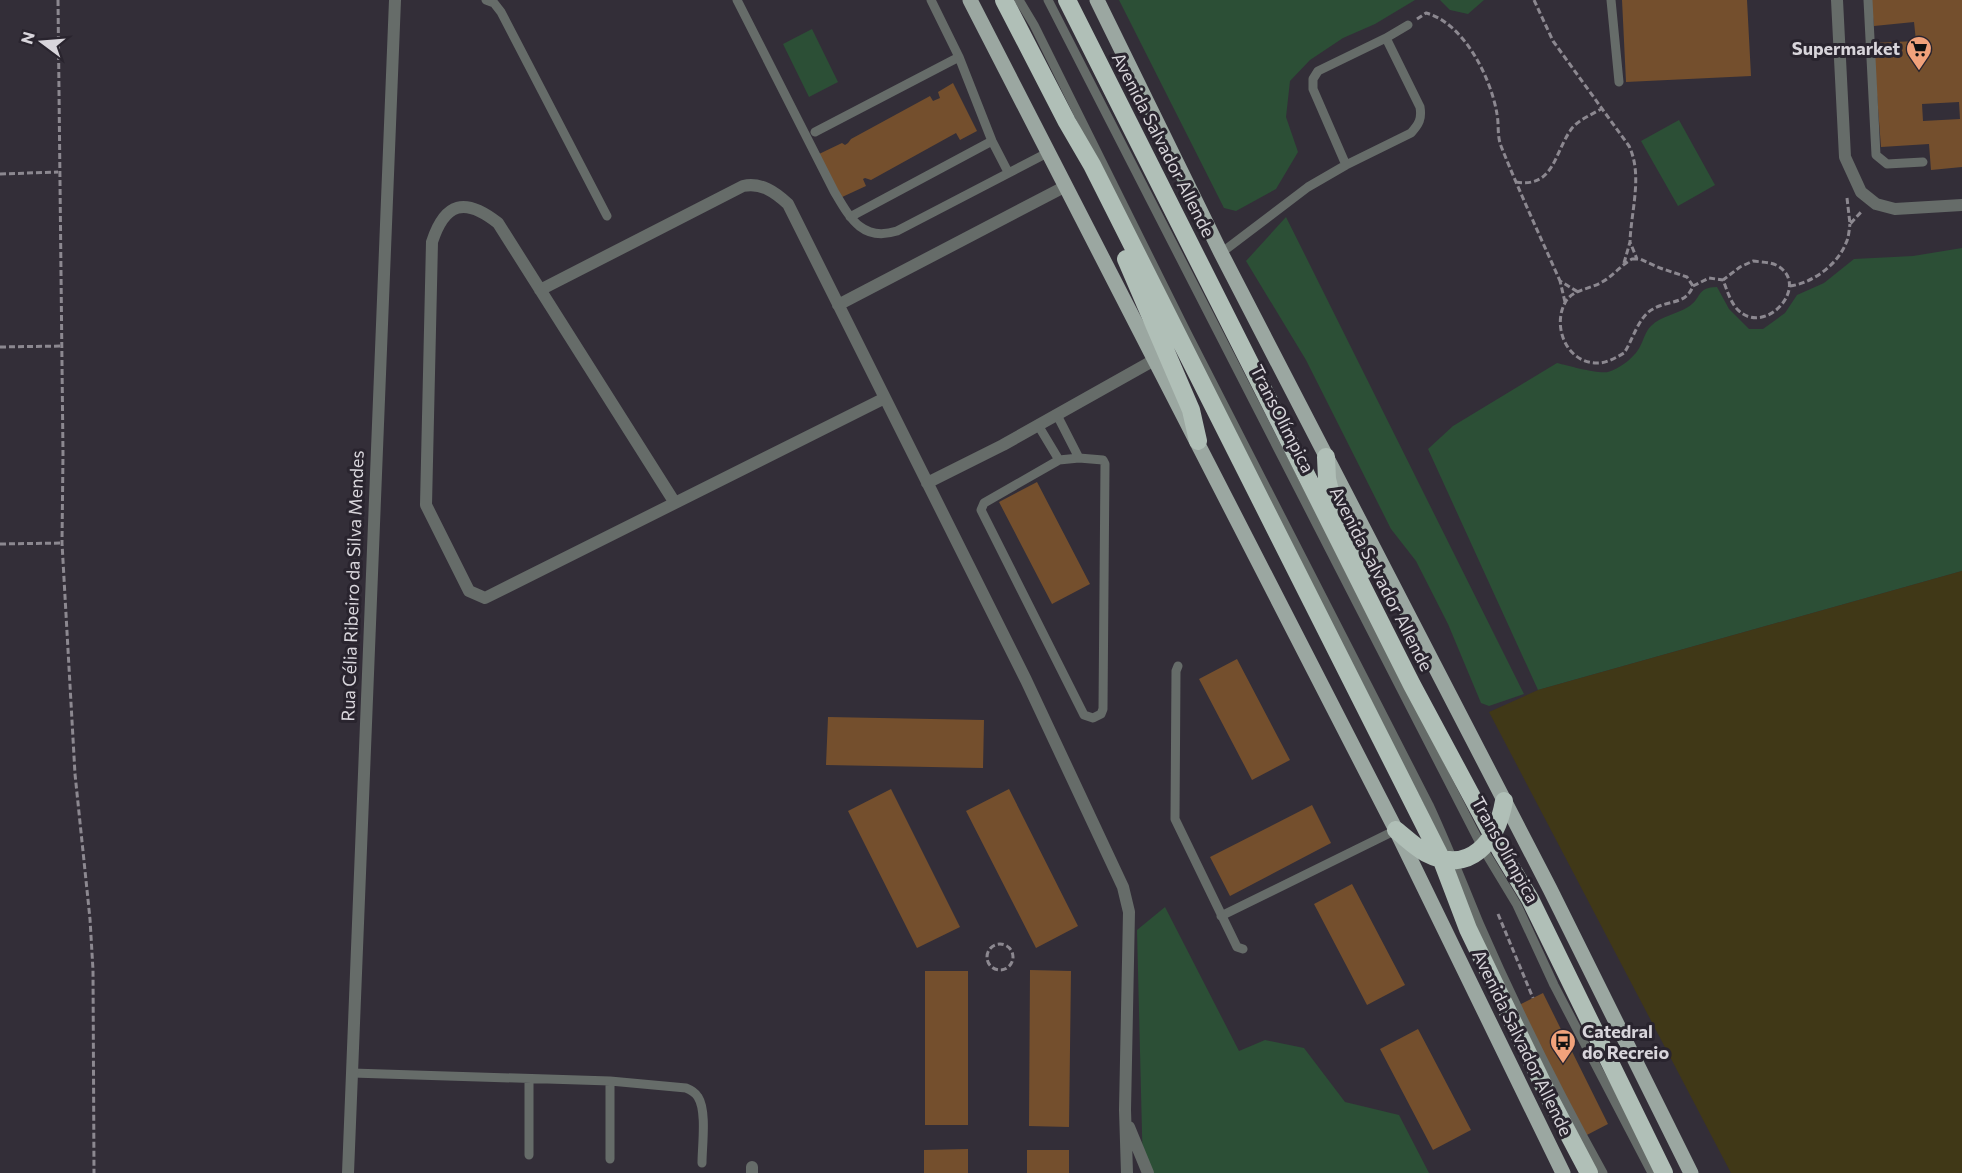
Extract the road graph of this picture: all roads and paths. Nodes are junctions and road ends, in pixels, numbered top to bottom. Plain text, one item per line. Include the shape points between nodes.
1 (58, 0) edge
2 (395, 0) edge
3 (486, 0) edge
4 (737, 0) edge
5 (931, 0) edge
6 (970, 0) edge
7 (1004, 0) edge
8 (1019, 0) edge
9 (1048, 0) edge
10 (1066, 0) edge
11 (1097, 0) edge
12 (1534, 0) edge
13 (1611, 0) edge
14 (1837, 0) edge
15 (1868, 0) edge
16 (1408, 24) joint
17 (1386, 38) junction
18 (959, 57) junction
19 (1619, 82) dead end
20 (1601, 109) junction
21 (815, 132) dead end
22 (992, 141) junction
23 (1048, 152) junction
24 (1923, 162) dead end
25 (1092, 165) junction
26 (1346, 165) junction
27 (59, 172) junction
28 (1008, 172) junction
29 (0, 174) edge
30 (1516, 182) junction
31 (1066, 186) junction
32 (1847, 198) dead end
33 (1962, 205) edge
34 (1863, 209) dead end
35 (607, 216) dead end
36 (850, 217) junction
37 (1851, 224) junction
38 (1630, 242) junction
39 (1221, 253) junction
40 (1637, 259) junction
41 (1623, 264) junction
42 (1560, 280) junction
43 (1723, 280) junction
44 (1693, 286) junction
45 (1790, 286) junction
46 (540, 290) junction
47 (1578, 292) junction
48 (1565, 302) junction
49 (838, 305) junction
50 (62, 346) junction
51 (0, 347) edge
52 (1155, 359) junction
53 (885, 398) junction
54 (1057, 415) junction
55 (1038, 425) junction
56 (1198, 441) junction
57 (1326, 457) junction
58 (1079, 458) junction
59 (1059, 460) junction
60 (927, 483) junction
61 (675, 503) junction
62 (62, 543) junction
63 (0, 544) edge
64 (1178, 666) dead end
65 (1412, 685) junction
66 (1504, 801) junction
67 (1396, 830) junction
68 (1487, 842) junction
69 (1448, 859) junction
70 (1497, 915) dead end
71 (1221, 916) junction
72 (998, 944) joint
73 (1243, 949) dead end
74 (1533, 998) dead end
75 (352, 1073) junction
76 (529, 1079) junction
77 (610, 1082) junction
78 (1125, 1110) junction
79 (529, 1155) dead end
80 (610, 1159) dead end
81 (702, 1163) dead end
82 (94, 1173) edge
83 (348, 1173) edge
84 (1127, 1173) edge
85 (1148, 1173) edge
86 (1563, 1173) edge
87 (1589, 1173) edge
88 (1603, 1173) edge
89 (1652, 1173) edge
90 (1664, 1173) edge
91 (1690, 1173) edge

1 - 27 path
2 - 75 street, Rua Célia Ribeiro da Silva Mendes
3 - 35 lane via 501,12
4 - 36 lane
5 - 18 lane
6 - 23 main road, Avenida Salvador Allende
7 - 25 highway, Avenida Salvador Allende
8 - 69 lane via 1429,805
9 - 68 lane, TransOlímpica
10 - 65 highway, Avenida Salvador Allende
11 - 39 main road, Avenida Salvador Allende
12 - 20 path via 1553,41
13 - 19 lane
14 - 33 street via 1845,157 1861,192 1876,204 1895,209
15 - 24 lane via 1876,155 1887,164
16 - 17 lane
16 - 30 path via 1426,14 1437,16 1468,47 1492,90 1499,142
17 - 26 lane via 1328,65 1313,79 1313,89
17 - 26 lane via 1422,117 1411,133
18 - 21 lane
18 - 22 lane
20 - 30 path via 1570,129 1546,175 1535,182
20 - 38 path via 1634,155
22 - 28 lane
22 - 36 lane
23 - 28 lane
23 - 31 main road, Avenida Salvador Allende
25 - 56 highway via 1094,185 1191,410
25 - 69 highway, Avenida Salvador Allende
26 - 39 lane via 1308,187
27 - 29 path
27 - 50 path
28 - 36 lane via 885,235 864,230
30 - 42 path
31 - 49 street
31 - 52 main road, Avenida Salvador Allende
32 - 37 path
34 - 37 path
37 - 45 path via 1847,242 1830,266 1810,280
38 - 40 path
38 - 41 path
39 - 57 main road, Avenida Salvador Allende
40 - 41 path
40 - 44 path via 1687,277
41 - 47 path via 1602,282
42 - 47 path
42 - 48 path
43 - 44 path via 1708,278
43 - 45 path via 1753,261 1775,264 1790,278
43 - 45 path via 1738,311 1756,318 1778,309
44 - 48 path via 1686,297 1652,309 1624,353 1599,363 1577,356 1565,344 1560,331
46 - 49 street via 751,185 775,193 788,204
46 - 61 street
46 - 61 street via 498,223 476,208 457,208 438,224 432,242 426,505 469,591 485,598
47 - 48 path
49 - 53 street
50 - 51 path
50 - 62 path
52 - 54 street
52 - 56 main road, Avenida Salvador Allende
53 - 60 street
53 - 61 street
54 - 55 street
54 - 58 lane
55 - 59 lane
55 - 60 street
56 - 67 main road, Avenida Salvador Allende
57 - 65 highway via 1330,491 1407,658
57 - 66 main road, Avenida Salvador Allende
58 - 59 lane
58 - 59 lane via 1103,460 1105,465 1103,709 1093,717 1084,715 981,510 984,503
60 - 78 street via 1026,680 1123,887 1129,912
62 - 63 path
62 - 82 path via 75,774 91,939
64 - 71 lane via 1175,819
65 - 68 highway, Avenida Salvador Allende
66 - 68 highway via 1501,817
66 - 91 main road, Avenida Salvador Allende
67 - 69 highway via 1425,853
67 - 71 lane
67 - 86 main road, Avenida Salvador Allende
68 - 69 highway via 1472,856
68 - 89 lane, TransOlímpica via 1554,985
68 - 90 highway, Avenida Salvador Allende via 1530,899
69 - 87 highway, Avenida Salvador Allende via 1468,929
69 - 88 lane via 1554,1082
70 - 74 path
71 - 73 lane via 1237,947
72 - 72 path via 988,951 988,960 992,967 1004,969 1010,964 1012,952
75 - 76 lane
75 - 83 street, Rua Célia Ribeiro da Silva Mendes
76 - 77 lane
76 - 79 lane
77 - 80 lane
77 - 81 lane via 679,1086 694,1092 703,1117
78 - 84 street
78 - 85 street

